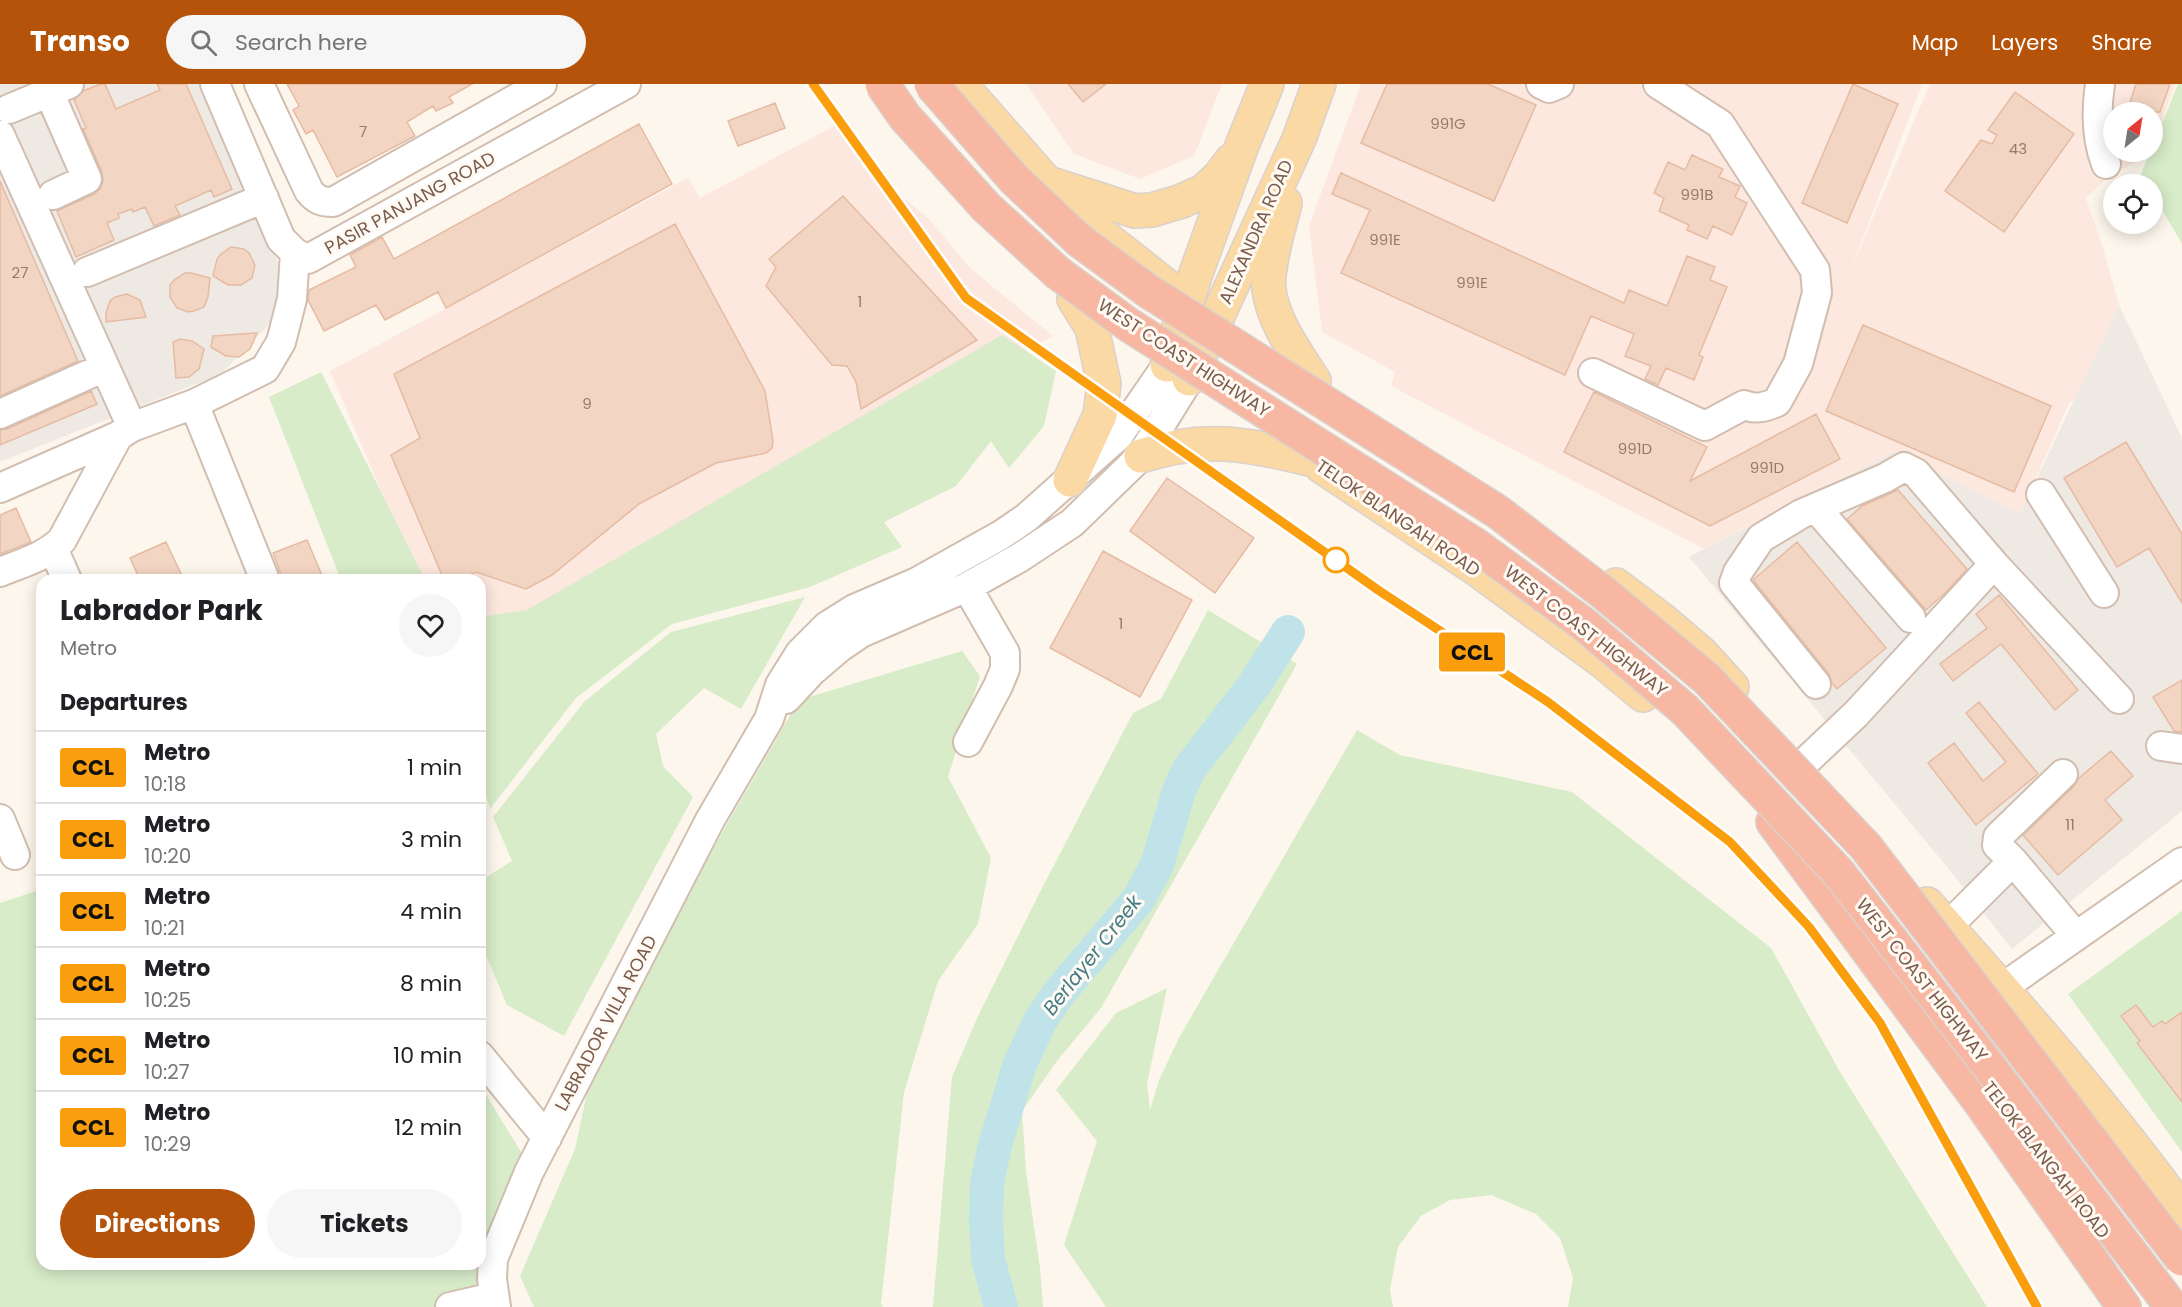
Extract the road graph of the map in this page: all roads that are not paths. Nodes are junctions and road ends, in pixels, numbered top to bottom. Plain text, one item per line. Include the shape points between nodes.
1 (215, 84) edge
2 (259, 84) edge
3 (542, 84) edge
4 (626, 84) edge
5 (870, 84) edge
6 (882, 84) edge
7 (931, 84) edge
8 (960, 84) edge
9 (1267, 84) edge
10 (1320, 84) edge
11 (1541, 84) edge
12 (1559, 84) edge
13 (1658, 84) edge
14 (2100, 84) edge
15 (59, 88) edge
16 (5, 122) edge
17 (1299, 139) junction
18 (1014, 147) junction
19 (1241, 148) junction
20 (2102, 154) dead end
21 (1047, 183) junction
22 (53, 195) dead end
23 (264, 198) junction
24 (985, 220) junction
25 (302, 256) junction
26 (87, 272) dead end
27 (1074, 299) junction
28 (1188, 303) junction
29 (1217, 320) junction
30 (105, 367) junction
31 (1178, 372) junction
32 (1593, 373) dead end
33 (1314, 381) junction
34 (194, 404) junction
35 (0, 414) edge
36 (125, 431) junction
37 (1141, 456) junction
38 (1309, 459) junction
39 (1070, 480) junction
40 (0, 488) edge
41 (2041, 494) dead end
42 (1816, 508) junction
43 (53, 548) junction
44 (1994, 564) junction
45 (942, 569) junction
46 (0, 572) edge
47 (64, 574) edge
48 (263, 574) edge
49 (963, 589) junction
50 (2104, 593) dead end
51 (1911, 618) dead end
52 (1661, 619) junction
53 (1602, 661) junction
54 (1816, 684) dead end
55 (2119, 699) dead end
56 (769, 719) junction
57 (968, 742) dead end
58 (1802, 765) junction
59 (2063, 774) dead end
60 (0, 819) edge
61 (1773, 822) junction
62 (15, 855) dead end
63 (2013, 861) junction
64 (2182, 862) edge
65 (1947, 927) junction
66 (2076, 936) junction
67 (2002, 988) junction
68 (486, 1063) edge
69 (547, 1138) junction
70 (2182, 1211) edge
71 (2182, 1259) edge
72 (495, 1302) edge
73 (450, 1307) edge
74 (2124, 1307) edge
75 (2162, 1307) edge
76 (2172, 1307) edge

1 - 23 street
2 - 3 street via 309,191 323,202 333,202
4 - 25 street, PASIR PANJANG ROAD
5 - 24 main road via 974,212
6 - 76 highway, WEST COAST HIGHWAY, bridge via 905,117 986,207 1058,273 1129,325 1477,546 1585,625 1685,710 1838,872
7 - 71 highway, WEST COAST HIGHWAY, bridge via 1014,179 1080,241 1148,291 1498,512 1707,679 1866,847
8 - 18 main road
9 - 19 main road, ALEXANDRA ROAD
10 - 17 main road, ALEXANDRA ROAD
11 - 12 street
13 - 32 street via 1720,124 1815,270 1817,293 1798,364 1777,402 1753,408 1744,405 1705,426
14 - 20 street via 2097,119
15 - 16 street
15 - 22 street via 87,179
16 - 30 street
17 - 29 main road, ALEXANDRA ROAD
17 - 33 main road via 1269,288 1281,329
18 - 21 main road
18 - 24 main road via 1014,189
19 - 21 main road via 1204,191 1152,210 1135,211
19 - 28 main road, ALEXANDRA ROAD
21 - 28 main road via 1101,234
23 - 25 street via 281,239
23 - 26 street
24 - 27 main road
25 - 34 street via 281,342 265,369
27 - 31 main road
27 - 39 main road via 1092,328 1104,384 1100,415
28 - 29 main road
28 - 31 main road, ALEXANDRA ROAD
29 - 31 main road, ALEXANDRA ROAD
29 - 33 main road
30 - 35 street
30 - 36 street
31 - 37 street, LABRADOR VILLA ROAD
31 - 38 main road, TELOK BLANGAH ROAD
31 - 39 street, LABRADOR VILLA ROAD
33 - 52 main road via 1506,502
34 - 36 street
34 - 48 street
36 - 40 street
36 - 43 street via 62,540
37 - 38 main road via 1214,442
37 - 49 street, LABRADOR VILLA ROAD via 1072,523
38 - 53 main road, TELOK BLANGAH ROAD via 1475,568
39 - 45 street, LABRADOR VILLA ROAD via 1026,518
41 - 50 street
42 - 44 street via 1904,467 1916,473
42 - 51 street
42 - 54 street via 1761,538 1734,583
43 - 46 street
43 - 47 street
44 - 55 street
44 - 58 street via 1856,714
45 - 49 street via 931,588 938,593
45 - 56 street, LABRADOR VILLA ROAD via 826,626 800,653 780,685
49 - 56 street, LABRADOR VILLA ROAD via 861,633 798,685
49 - 57 street via 1005,653 1005,669 998,686
52 - 53 main road via 1629,627
52 - 58 main road via 1701,652
53 - 61 main road, TELOK BLANGAH ROAD via 1668,716
56 - 69 street, LABRADOR VILLA ROAD via 710,820
58 - 65 main road
59 - 63 street via 1998,837 1997,845
60 - 62 street
61 - 74 highway via 1980,1102
61 - 75 main road, TELOK BLANGAH ROAD
63 - 65 street
63 - 66 street
64 - 66 street
65 - 67 main road
66 - 67 street
67 - 70 main road via 2142,1156
68 - 69 street
69 - 72 street, LABRADOR VILLA ROAD via 493,1259
72 - 73 street, LABRADOR VILLA ROAD

